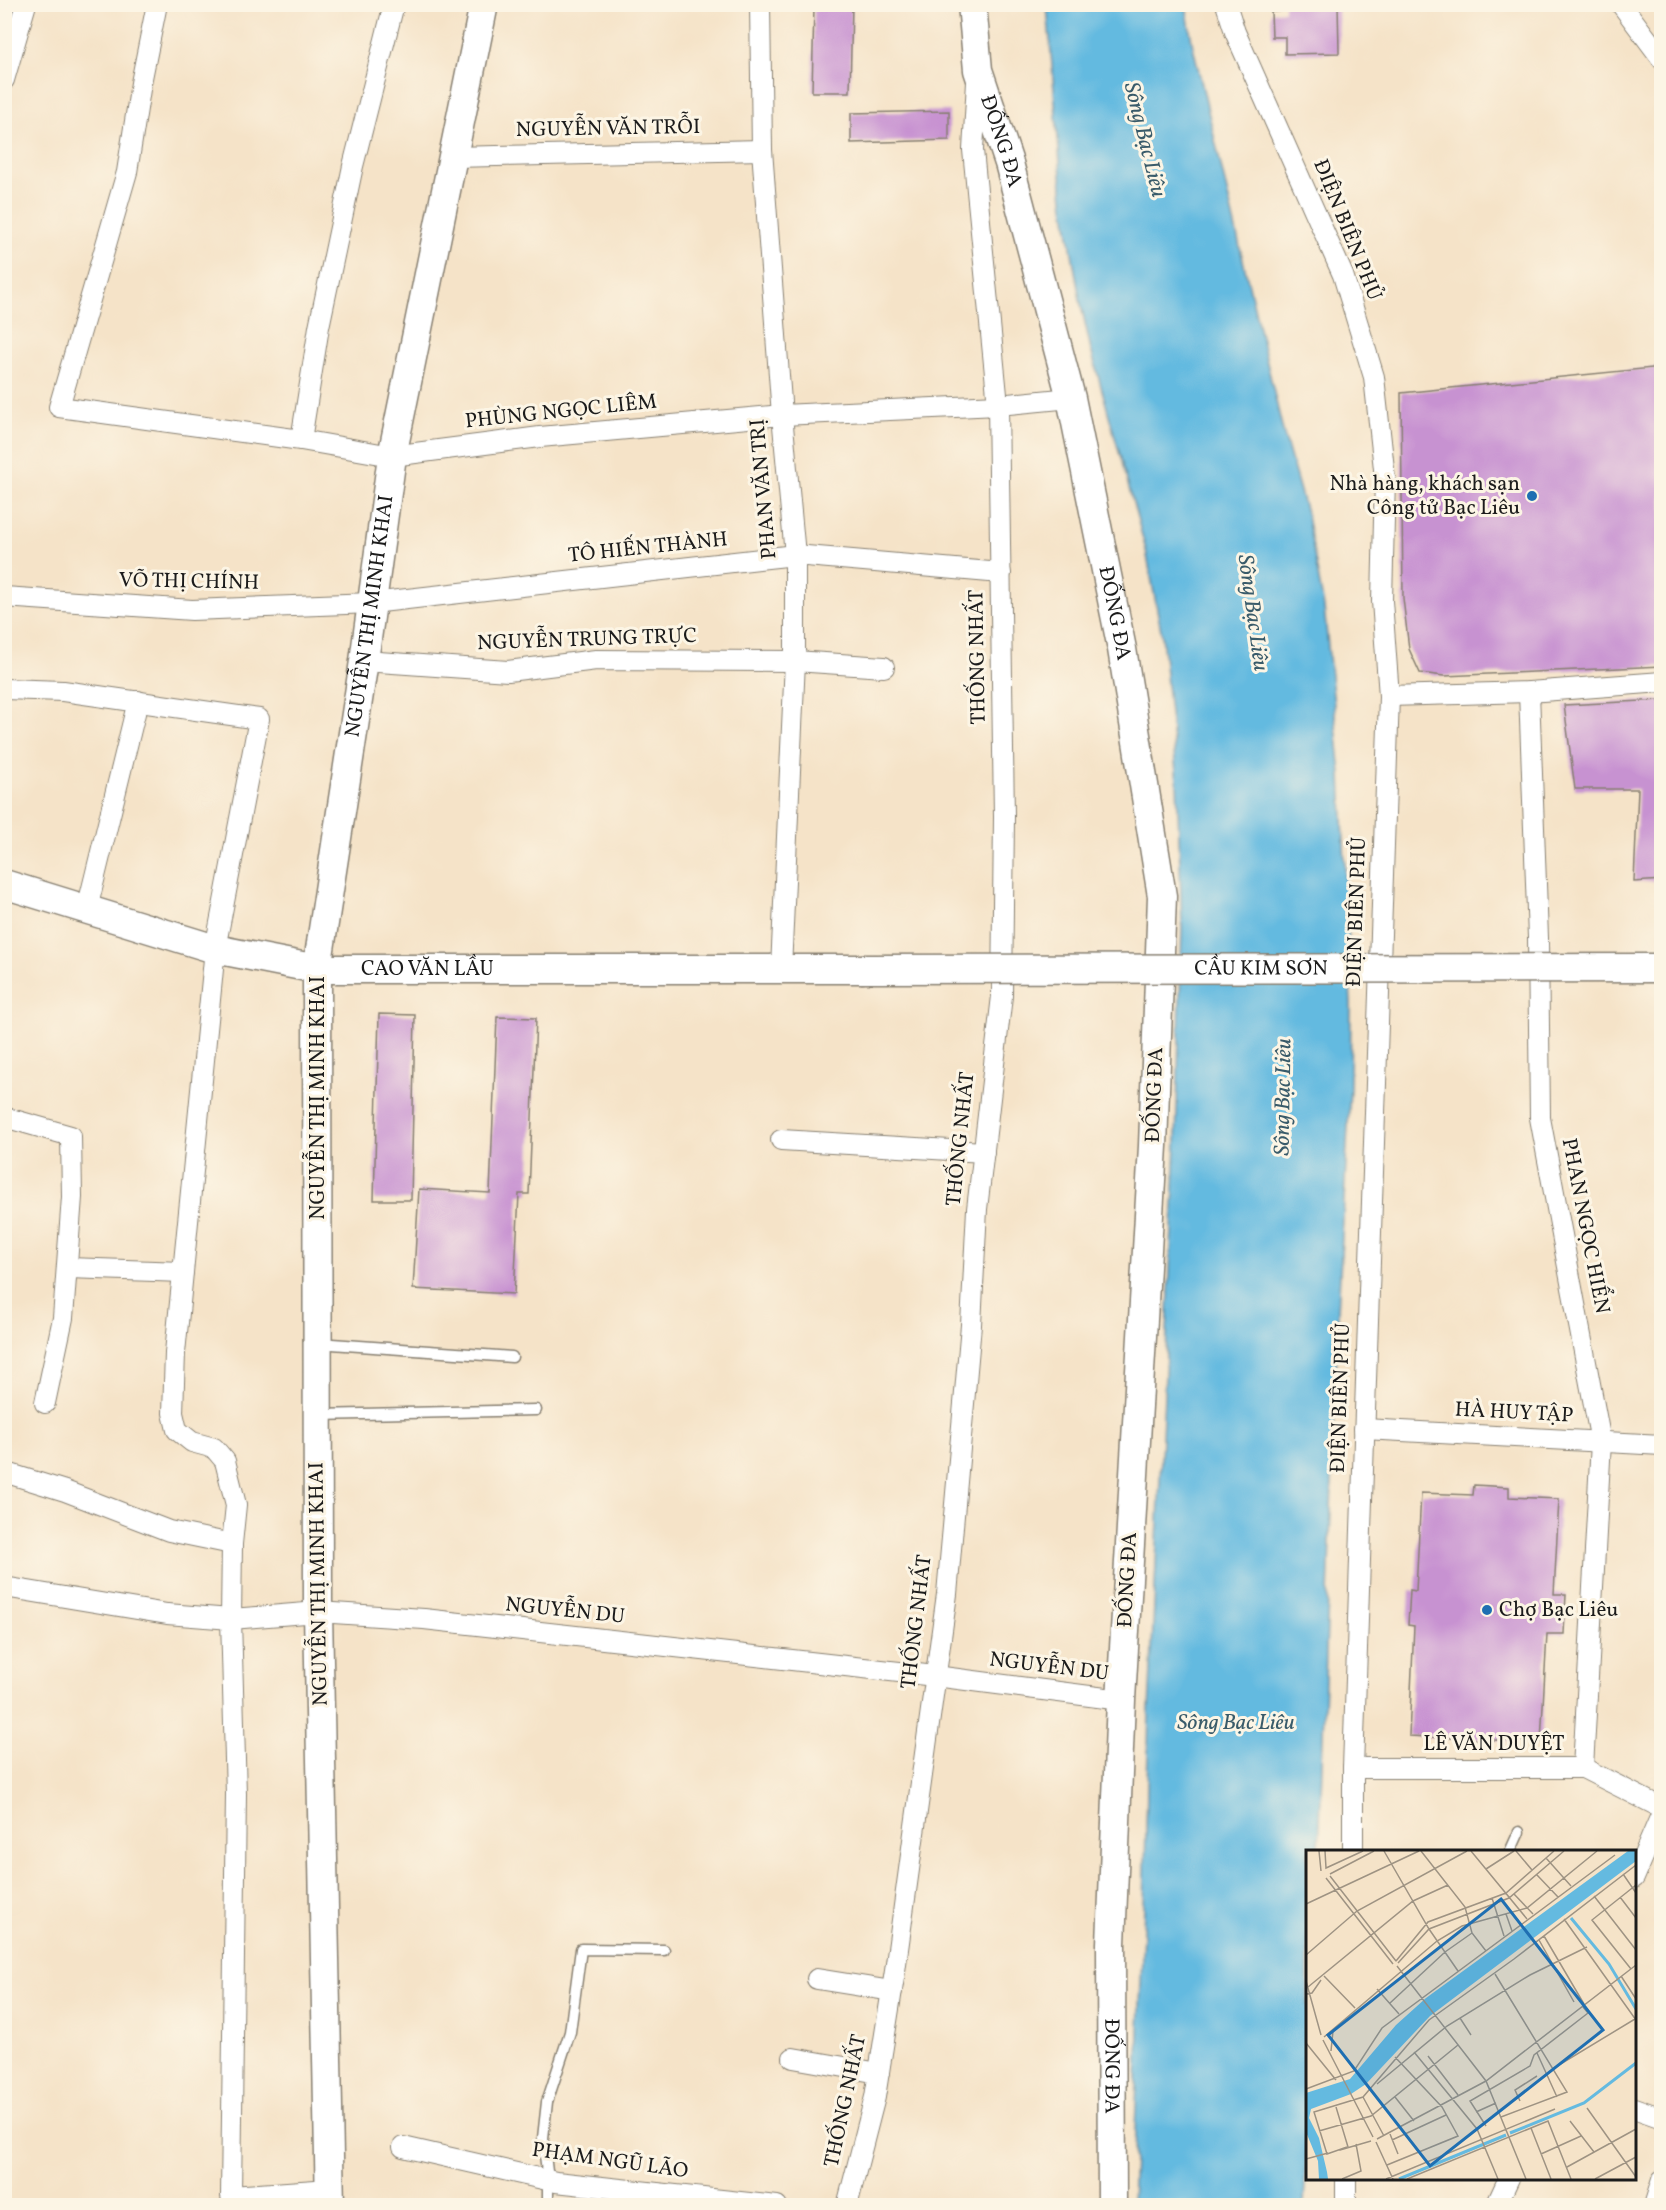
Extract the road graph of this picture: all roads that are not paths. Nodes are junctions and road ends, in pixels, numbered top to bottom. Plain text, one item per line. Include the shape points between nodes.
1 (26, 4) edge
2 (157, 4) edge
3 (393, 4) edge
4 (484, 4) edge
5 (760, 4) edge
6 (972, 4) edge
7 (1226, 4) edge
8 (1622, 4) edge
9 (1662, 59) edge
10 (978, 70) junction
11 (4, 80) edge
12 (762, 150) junction
13 (454, 157) junction
14 (1071, 398) junction
15 (998, 405) junction
16 (782, 415) junction
17 (301, 440) junction
18 (392, 456) junction
19 (795, 555) junction
20 (1001, 573) junction
21 (4, 597) edge
22 (372, 603) junction
23 (363, 661) junction
24 (795, 661) junction
25 (884, 667) dead end
26 (1662, 682) edge
27 (4, 689) edge
28 (1529, 692) junction
29 (1389, 696) junction
30 (138, 701) junction
31 (4, 884) edge
32 (87, 909) junction
33 (215, 949) junction
34 (1662, 968) edge
35 (317, 969) junction
36 (781, 969) junction
37 (861, 969) joint
38 (4, 1117) edge
39 (781, 1140) dead end
40 (984, 1152) junction
41 (68, 1268) junction
42 (183, 1272) junction
43 (318, 1343) junction
44 (512, 1357) dead end
45 (45, 1403) dead end
46 (536, 1410) dead end
47 (318, 1415) junction
48 (1364, 1429) junction
49 (1601, 1442) junction
50 (1662, 1445) edge
51 (4, 1472) edge
52 (232, 1544) junction
53 (4, 1587) edge
54 (318, 1612) junction
55 (231, 1619) junction
56 (935, 1676) junction
57 (1121, 1700) junction
58 (1353, 1768) junction
59 (1583, 1768) junction
60 (1662, 1808) edge
61 (1662, 1813) edge
62 (1519, 1832) dead end
63 (1353, 1850) edge
64 (1510, 1850) edge
65 (1636, 1876) edge
66 (664, 1950) dead end
67 (817, 1979) dead end
68 (892, 1991) junction
69 (792, 2058) dead end
70 (879, 2073) junction
71 (1636, 2108) edge
72 (1662, 2118) edge
73 (403, 2147) dead end
74 (548, 2180) junction
75 (1347, 2180) edge
76 (1508, 2180) edge
77 (1662, 2180) edge
78 (330, 2197) edge
79 (548, 2205) edge
80 (777, 2205) edge
81 (848, 2205) edge
82 (1112, 2205) edge
83 (1346, 2205) edge
84 (1496, 2205) edge
85 (1654, 2205) edge

1 - 11 street
2 - 17 street, PHÙNG NGỌC LIÊM via 127,171 59,408
3 - 17 street via 319,327
4 - 13 main road, NGUYỄN THỊ MINH KHAI
5 - 12 street, PHAN VĂN TRỊ
6 - 10 main road, ĐỐNG ĐA
7 - 29 street, ĐIỆN BIÊN PHỦ via 1343,275 1374,377 1385,477 1382,601
8 - 9 street
10 - 14 main road, ĐỐNG ĐA via 1009,163
10 - 15 street, THỐNG NHẤT via 972,150
12 - 13 street, NGUYỄN VĂN TRỖI
12 - 16 street, PHAN VĂN TRỊ
13 - 18 main road, NGUYỄN THỊ MINH KHAI
14 - 15 street, PHÙNG NGỌC LIÊM
14 - 57 main road, ĐỐNG ĐA via 1122,649 1162,896 1152,1157
15 - 16 street, PHÙNG NGỌC LIÊM
15 - 20 street, THỐNG NHẤT
16 - 18 street, PHÙNG NGỌC LIÊM via 540,437
16 - 19 street, PHAN VĂN TRỊ
17 - 18 street, PHÙNG NGỌC LIÊM
18 - 22 main road, NGUYỄN THỊ MINH KHAI
19 - 20 street, TÔ HIẾN THÀNH
19 - 22 street, TÔ HIẾN THÀNH
19 - 24 street, PHAN VĂN TRỊ
20 - 40 street, THỐNG NHẤT via 1002,996
21 - 22 street, VÕ THỊ CHÍNH via 192,610
22 - 23 main road, NGUYỄN THỊ MINH KHAI
23 - 24 street, NGUYỄN TRUNG TRỰC via 508,671 596,660
23 - 35 main road, NGUYỄN THỊ MINH KHAI
24 - 25 street, NGUYỄN TRUNG TRỰC
24 - 36 street, PHAN VĂN TRỊ
26 - 28 street
27 - 30 street via 63,690
28 - 29 street
28 - 49 street, PHAN NGỌC HIỂN via 1540,1118
29 - 48 street, ĐIỆN BIÊN PHỦ
30 - 32 street
30 - 33 street via 259,719
31 - 32 main road, CAO VĂN LẦU
32 - 33 main road, CAO VĂN LẦU
33 - 35 main road, CAO VĂN LẦU
33 - 42 street
34 - 37 main road, CẦU KIM SƠN, bridge
35 - 36 main road, CAO VĂN LẦU
35 - 43 main road, NGUYỄN THỊ MINH KHAI
36 - 37 main road, CAO VĂN LẦU
38 - 41 street via 71,1136
39 - 40 street
40 - 56 street, THỐNG NHẤT via 947,1594
41 - 42 street
41 - 45 street via 63,1318
42 - 52 street via 173,1413 177,1430 192,1442 214,1448 225,1461 236,1505
43 - 44 lane
43 - 47 main road, NGUYỄN THỊ MINH KHAI
46 - 47 lane
47 - 54 main road, NGUYỄN THỊ MINH KHAI
48 - 49 street, HÀ HUY TẬP
48 - 58 street, ĐIỆN BIÊN PHỦ
49 - 50 street, HÀ HUY TẬP
49 - 59 street, PHAN NGỌC HIỂN
51 - 52 street via 169,1531
52 - 55 street
53 - 55 street, NGUYỄN DU via 168,1614
54 - 55 street, NGUYỄN DU
54 - 56 street, NGUYỄN DU via 424,1619
54 - 78 main road, NGUYỄN THỊ MINH KHAI
55 - 78 street via 236,1794 231,2196
56 - 57 street, NGUYỄN DU
56 - 68 street, THỐNG NHẤT
57 - 82 main road, ĐỐNG ĐA via 1110,1944
58 - 59 street, LÊ VĂN DUYỆT
58 - 63 street, ĐIỆN BIÊN PHỦ
59 - 60 street, LÊ VĂN DUYỆT
61 - 65 street
62 - 64 lane
66 - 74 lane via 581,1949 570,2032 547,2102 543,2138
67 - 68 street
68 - 70 street, THỐNG NHẤT
69 - 70 street
70 - 81 street, THỐNG NHẤT
71 - 72 street
73 - 74 street, PHẠM NGŨ LÃO
74 - 79 lane
74 - 80 street, PHẠM NGŨ LÃO
75 - 83 street
76 - 84 street
77 - 85 street

